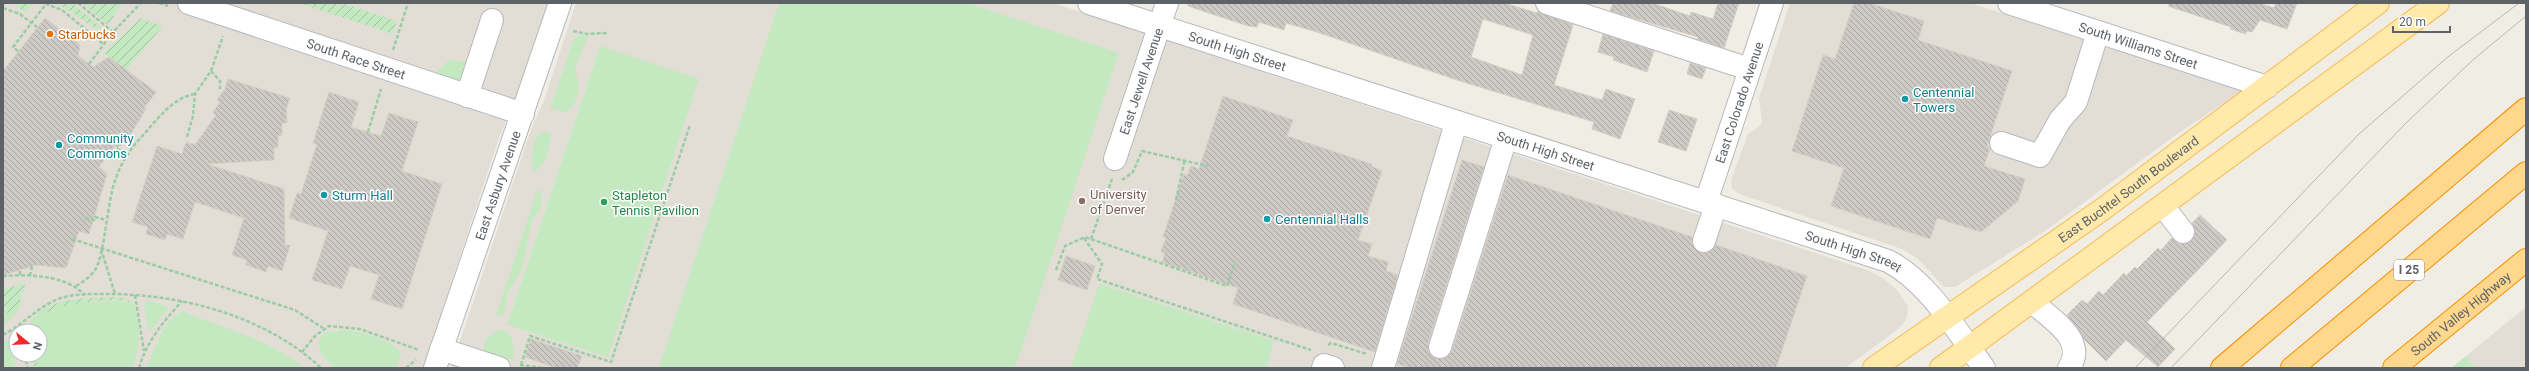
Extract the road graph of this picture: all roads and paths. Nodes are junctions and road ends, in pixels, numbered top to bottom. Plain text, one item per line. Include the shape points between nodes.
1 (78, 3) edge
2 (141, 3) edge
3 (189, 3) edge
4 (408, 3) edge
5 (560, 3) edge
6 (1090, 3) edge
7 (1167, 3) edge
8 (1547, 3) edge
9 (1772, 3) edge
10 (2009, 3) edge
11 (2438, 3) edge
12 (2374, 4) edge
13 (3, 8) edge
14 (492, 20) dead end
15 (32, 23) junction
16 (1159, 26) junction
17 (37, 27) dead end
18 (574, 31) dead end
19 (113, 32) junction
20 (2098, 32) junction
21 (607, 33) dead end
22 (223, 35) dead end
23 (103, 44) junction
24 (18, 52) dead end
25 (391, 56) dead end
26 (89, 64) dead end
27 (1749, 69) junction
28 (211, 71) junction
29 (383, 84) dead end
30 (2267, 87) junction
31 (220, 89) dead end
32 (196, 94) junction
33 (467, 96) junction
34 (2526, 105) edge
35 (2526, 109) edge
36 (523, 114) junction
37 (1456, 123) junction
38 (690, 125) dead end
39 (368, 132) dead end
40 (187, 137) dead end
41 (2492, 137) junction
42 (1506, 138) junction
43 (2001, 143) dead end
44 (119, 144) dead end
45 (1142, 151) dead end
46 (126, 155) junction
47 (1185, 159) junction
48 (1208, 166) dead end
49 (1114, 168) joint
50 (2526, 173) edge
51 (1176, 200) dead end
52 (1711, 203) junction
53 (2163, 206) junction
54 (85, 218) dead end
55 (106, 220) junction
56 (2183, 232) dead end
57 (1084, 238) junction
58 (72, 239) dead end
59 (1091, 239) junction
60 (1704, 241) dead end
61 (101, 249) junction
62 (2526, 260) edge
63 (1235, 262) dead end
64 (32, 266) dead end
65 (20, 269) dead end
66 (1056, 270) dead end
67 (20, 275) junction
68 (3, 276) edge
69 (30, 276) junction
70 (76, 286) junction
71 (115, 294) junction
72 (85, 295) junction
73 (135, 295) junction
74 (183, 301) junction
75 (2032, 302) junction
76 (1945, 317) junction
77 (23, 323) edge
78 (323, 328) junction
79 (1326, 346) dead end
80 (1440, 347) dead end
81 (144, 351) junction
82 (302, 352) junction
83 (430, 356) edge
84 (1970, 358) edge
85 (1320, 360) edge
86 (1379, 362) edge
87 (521, 365) dead end
88 (139, 368) edge
89 (321, 368) edge
90 (406, 368) edge
91 (499, 368) edge
92 (1333, 368) edge
93 (1874, 368) edge
94 (1941, 368) edge
95 (1984, 368) edge
96 (2069, 368) edge
97 (2222, 368) edge
98 (2292, 368) edge
99 (2394, 368) edge

1 - 19 path
2 - 19 path
3 - 33 street, South Race Street
4 - 25 path
5 - 36 street, East Asbury Avenue
6 - 16 street, South High Street
7 - 16 street, East Jewell Avenue
8 - 27 street
9 - 27 street, East Colorado Avenue
10 - 20 street, South Williams Street
11 - 53 main road
12 - 30 main road, East Buchtel South Boulevard
13 - 15 path via 20,14
14 - 33 street
15 - 17 path
15 - 23 path via 46,4 62,10
15 - 24 path via 13,47
16 - 37 street, South High Street
16 - 49 street, East Jewell Avenue
18 - 21 path via 587,34
19 - 23 path
20 - 30 street, South Williams Street
20 - 43 street via 2076,102 2060,120 2040,156
22 - 28 path
23 - 26 path
27 - 52 street, East Colorado Avenue
28 - 31 path via 220,81
28 - 32 path
29 - 39 path
30 - 76 main road, East Buchtel South Boulevard via 2103,209
32 - 40 path
32 - 46 path via 184,96 162,113
33 - 36 street, South Race Street
34 - 41 highway
35 - 41 highway
36 - 83 street, East Asbury Avenue
37 - 42 street, South High Street
37 - 86 street
38 - 87 path via 611,362 530,336
41 - 97 highway
42 - 52 street, South High Street
42 - 80 street
44 - 46 path via 116,148
45 - 47 path
46 - 55 path via 116,178
47 - 48 path
47 - 51 path
49 - 59 path
50 - 98 highway, I 25
52 - 60 street, East Colorado Avenue
52 - 76 street, South High Street via 1888,261 1911,275
53 - 56 street
53 - 75 main road
54 - 55 path
55 - 61 path
57 - 59 path
57 - 66 path via 1065,246
57 - 85 path via 1102,264 1097,279
58 - 61 path
59 - 63 path via 1227,286
61 - 70 path via 96,269 85,281
61 - 71 path
61 - 78 path via 296,310
62 - 99 highway, South Valley Highway
64 - 69 path
65 - 67 path
67 - 68 path
67 - 69 path
69 - 70 path via 66,281
70 - 72 path
71 - 72 path
71 - 73 path
72 - 77 path via 62,298 42,306
73 - 74 path
73 - 81 path
74 - 81 path via 160,325
74 - 82 path via 240,319 290,343
75 - 84 main road
75 - 96 street via 2071,339 2075,353
76 - 84 street, South High Street
76 - 93 main road, East Buchtel South Boulevard
78 - 82 path
78 - 83 path via 337,326 360,329
79 - 86 path via 1331,343
81 - 88 path
82 - 89 path
83 - 90 path
83 - 91 street
84 - 94 main road
84 - 95 street, South High Street
85 - 92 street via 1324,365

